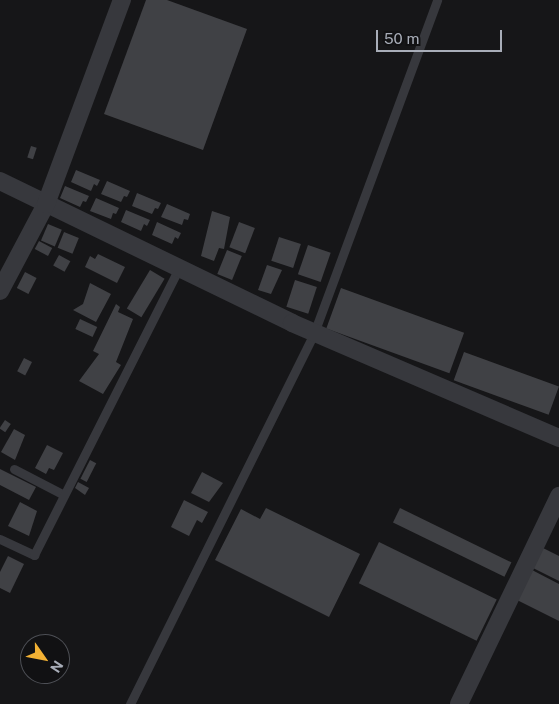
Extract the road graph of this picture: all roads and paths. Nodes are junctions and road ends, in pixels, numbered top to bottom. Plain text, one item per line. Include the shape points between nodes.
1 (122, 0) edge
2 (437, 0) edge
3 (0, 181) edge
4 (46, 204) junction
5 (179, 268) junction
6 (0, 291) edge
7 (314, 333) junction
8 (559, 438) edge
9 (14, 469) dead end
10 (64, 495) junction
11 (559, 496) edge
12 (0, 540) edge
13 (130, 704) edge
14 (459, 704) edge

1 - 4 street
2 - 7 lane
3 - 4 street
4 - 5 street
4 - 6 street
5 - 7 street
5 - 10 lane
7 - 8 street
7 - 13 lane
9 - 10 lane
10 - 12 lane via 34,555
11 - 14 street

